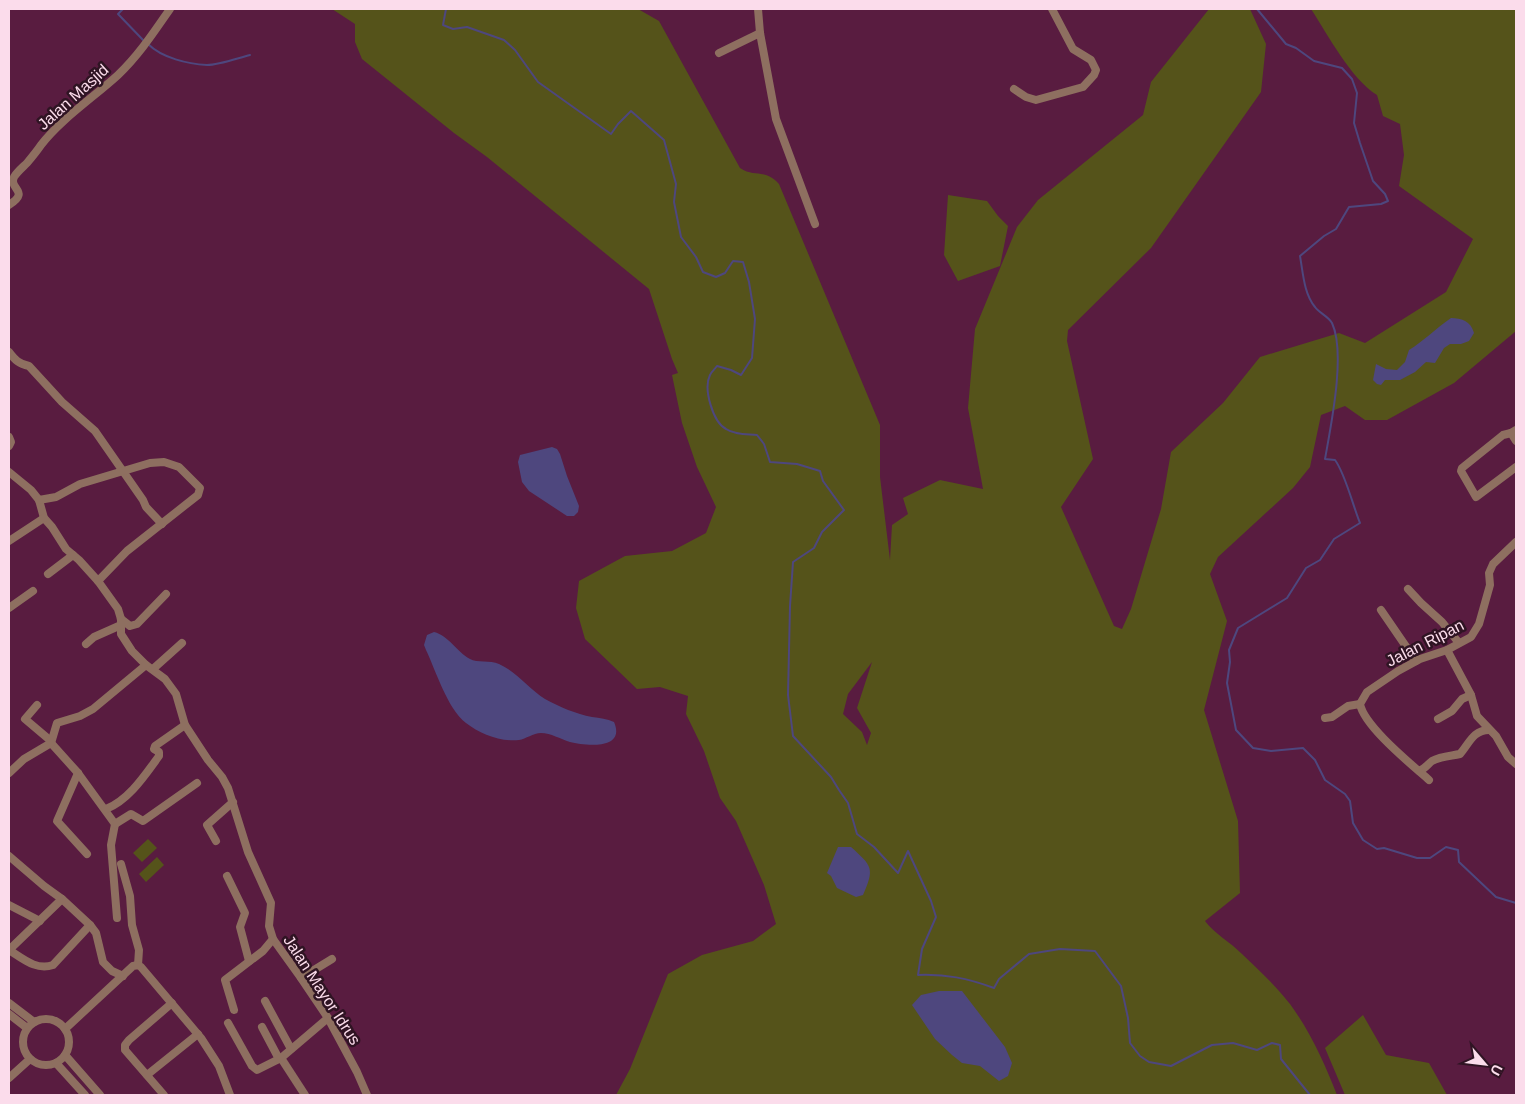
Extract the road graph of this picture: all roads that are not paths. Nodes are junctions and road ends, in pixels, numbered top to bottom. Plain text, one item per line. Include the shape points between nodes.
1 (170, 9) edge
2 (758, 9) edge
3 (1052, 9) edge
4 (760, 32) junction
5 (719, 53) dead end
6 (1014, 89) dead end
7 (9, 205) edge
8 (815, 224) dead end
9 (9, 352) edge
10 (1514, 432) edge
11 (9, 437) edge
12 (1516, 441) edge
13 (9, 446) edge
14 (1516, 467) edge
15 (123, 471) junction
16 (9, 472) edge
17 (39, 500) junction
18 (44, 518) junction
19 (162, 524) junction
20 (9, 541) edge
21 (1516, 542) edge
22 (73, 555) junction
23 (48, 574) dead end
24 (98, 581) junction
25 (1408, 589) dead end
26 (33, 590) dead end
27 (166, 594) dead end
28 (9, 608) edge
29 (1381, 610) dead end
30 (121, 622) junction
31 (182, 643) dead end
32 (86, 644) dead end
33 (1459, 644) junction
34 (1447, 650) junction
35 (1416, 661) junction
36 (150, 667) junction
37 (1471, 696) junction
38 (36, 705) dead end
39 (1360, 706) junction
40 (1325, 718) dead end
41 (1438, 719) dead end
42 (185, 725) junction
43 (1489, 730) junction
44 (51, 742) junction
45 (1516, 764) edge
46 (1419, 770) junction
47 (9, 773) edge
48 (78, 774) junction
49 (1429, 780) dead end
50 (197, 784) dead end
51 (233, 802) junction
52 (106, 809) junction
53 (115, 824) junction
54 (216, 841) dead end
55 (87, 854) dead end
56 (9, 856) edge
57 (121, 864) dead end
58 (228, 876) dead end
59 (62, 899) junction
60 (9, 905) edge
61 (117, 918) dead end
62 (40, 921) junction
63 (90, 925) junction
64 (273, 940) junction
65 (9, 950) edge
66 (332, 959) dead end
67 (249, 961) junction
68 (138, 965) junction
69 (122, 976) junction
70 (301, 978) junction
71 (265, 1001) dead end
72 (172, 1003) junction
73 (9, 1004) edge
74 (234, 1010) dead end
75 (9, 1014) edge
76 (328, 1018) junction
77 (34, 1022) junction
78 (228, 1022) dead end
79 (262, 1027) dead end
80 (27, 1028) junction
81 (65, 1029) junction
82 (198, 1034) junction
83 (291, 1049) junction
84 (65, 1055) junction
85 (280, 1058) junction
86 (30, 1059) junction
87 (56, 1063) junction
88 (147, 1075) junction
89 (9, 1078) edge
90 (85, 1095) edge
91 (100, 1095) edge
92 (164, 1095) edge
93 (230, 1095) edge
94 (304, 1095) edge
95 (367, 1095) edge

1 - 7 street, Jalan Masjid via 143,48 43,142 14,177 19,196
2 - 4 street
3 - 6 street via 1073,49 1092,60 1096,70 1094,75 1084,86 1036,100
4 - 5 street
4 - 8 street via 776,119
9 - 15 street via 22,365 29,366 95,432
10 - 12 street
10 - 14 street via 1502,435 1461,471 1476,497
11 - 13 street
15 - 17 street via 80,484 56,497
15 - 19 street via 146,507
15 - 19 street via 164,462 179,467 200,488 198,495
16 - 17 street, Jalan Mayor Idrus
17 - 18 street, Jalan Mayor Idrus
18 - 20 street
18 - 22 street, Jalan Mayor Idrus
19 - 24 street
21 - 33 street, Jalan Ripan via 1493,564 1479,624 1471,637
22 - 23 street
22 - 24 street, Jalan Mayor Idrus
24 - 30 street, Jalan Mayor Idrus via 118,609
25 - 33 street
26 - 28 street
27 - 30 street via 137,624 130,626
29 - 35 street
30 - 32 street
30 - 36 street, Jalan Mayor Idrus via 124,639
31 - 36 street
33 - 34 street, Jalan Ripan
34 - 35 street, Jalan Ripan
34 - 37 street
35 - 39 street, Jalan Ripan via 1379,683 1368,692
36 - 42 street, Jalan Mayor Idrus via 176,694
36 - 44 street via 93,709 57,723
37 - 41 street via 1462,698 1452,711
37 - 43 street via 1477,716
38 - 44 street via 26,716 26,721
39 - 40 street via 1348,706
39 - 46 street via 1388,742
42 - 51 street, Jalan Mayor Idrus via 222,777
42 - 52 street via 155,746 159,756 144,778
43 - 45 street
43 - 46 street via 1480,731 1460,754 1442,757
44 - 47 street
44 - 48 street
46 - 49 street
48 - 52 street
48 - 55 street via 57,822
50 - 53 street via 143,821 131,814
51 - 54 street via 207,825
51 - 64 street, Jalan Mayor Idrus via 248,852 271,903 269,926
52 - 53 street
53 - 61 street via 111,845
56 - 59 street
57 - 68 street via 130,896 132,925 139,950
58 - 67 street via 245,913 240,927
59 - 62 street
59 - 63 street
60 - 62 street
62 - 65 street
63 - 65 street via 47,967 28,963
63 - 69 street via 96,933 103,962
64 - 67 street
64 - 70 street, Jalan Mayor Idrus
66 - 70 street
67 - 74 street via 225,980
68 - 69 street
68 - 72 street
69 - 81 street
70 - 76 street, Jalan Mayor Idrus
71 - 83 street
72 - 82 street
72 - 88 street via 125,1045 125,1050
73 - 77 street
75 - 80 street
76 - 83 street
76 - 95 street, Jalan Mayor Idrus
77 - 80 street
77 - 81 street via 51,1020
78 - 85 street via 254,1069 260,1070
79 - 85 street
80 - 86 street via 23,1047
81 - 84 street via 69,1042
82 - 88 street
82 - 93 street via 219,1066
83 - 85 street
84 - 87 street
84 - 91 street
85 - 94 street
86 - 87 street via 40,1065
86 - 89 street
87 - 90 street
88 - 92 street

